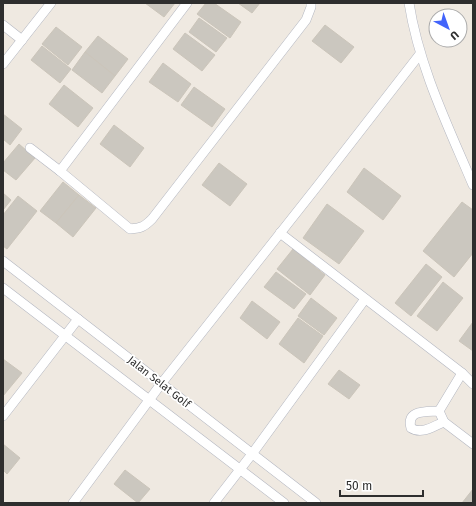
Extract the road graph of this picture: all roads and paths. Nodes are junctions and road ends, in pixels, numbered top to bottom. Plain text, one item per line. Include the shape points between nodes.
1 (51, 3) edge
2 (187, 3) edge
3 (311, 3) edge
4 (409, 3) edge
5 (3, 25) edge
6 (22, 40) junction
7 (420, 54) junction
8 (3, 64) edge
9 (30, 148) dead end
10 (60, 170) junction
11 (473, 185) edge
12 (280, 233) junction
13 (3, 261) edge
14 (3, 288) edge
15 (366, 299) junction
16 (78, 319) junction
17 (65, 336) junction
18 (462, 373) junction
19 (162, 384) junction
20 (473, 384) edge
21 (149, 400) junction
22 (439, 411) junction
23 (3, 416) edge
24 (444, 422) junction
25 (473, 444) edge
26 (252, 454) junction
27 (240, 469) junction
28 (73, 503) edge
29 (214, 503) edge
30 (284, 503) edge
31 (316, 503) edge

1 - 6 street
2 - 10 street
3 - 10 street via 312,7 306,20 146,226 130,229
4 - 7 street
5 - 6 street
6 - 8 street
7 - 11 street via 432,90
7 - 12 street
9 - 10 street
12 - 15 street
12 - 19 street
13 - 16 street, Jalan Selat Golf
14 - 17 street, Jalan Selat Golf
15 - 18 street
15 - 26 street
16 - 17 street
16 - 19 street, Jalan Selat Golf
17 - 21 street, Jalan Selat Golf
17 - 23 street
18 - 20 street
18 - 22 street
19 - 21 street
19 - 26 street, Jalan Selat Golf
21 - 27 street, Jalan Selat Golf
21 - 28 street
22 - 24 street
22 - 24 street via 419,412 412,416 411,428 420,431
24 - 25 street
26 - 27 street
26 - 31 street, Jalan Selat Golf
27 - 29 street
27 - 30 street, Jalan Selat Golf

